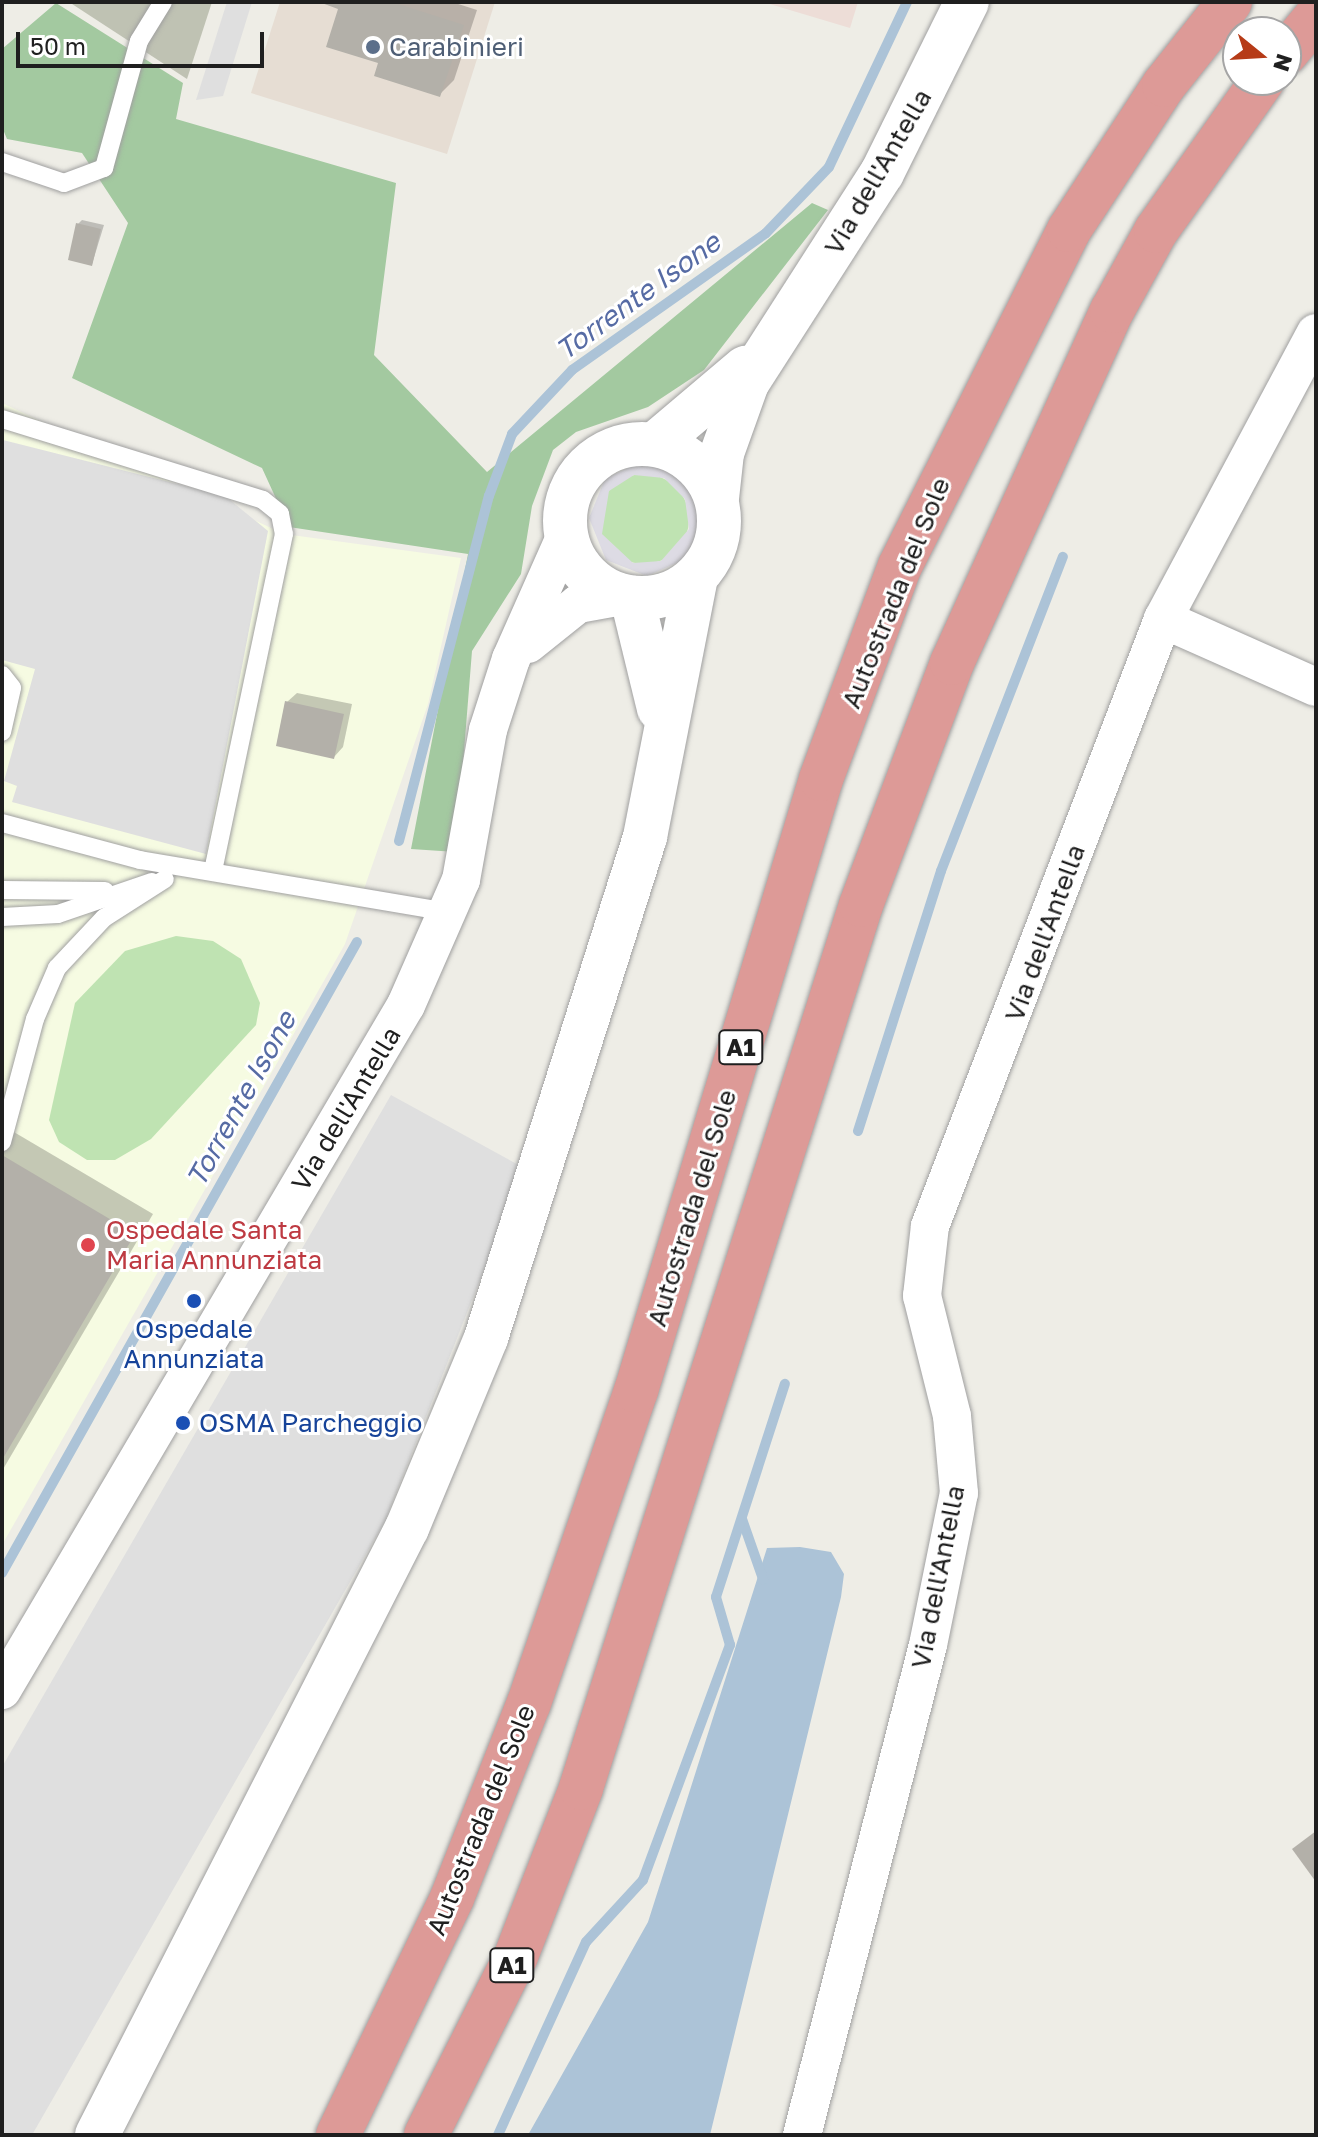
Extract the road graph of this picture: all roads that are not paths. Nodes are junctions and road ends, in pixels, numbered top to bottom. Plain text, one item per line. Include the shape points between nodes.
1 (163, 2) edge
2 (967, 2) edge
3 (1230, 2) edge
4 (1316, 17) edge
5 (1302, 34) edge
6 (1252, 96) edge
7 (2, 162) edge
8 (1316, 333) edge
9 (776, 334) junction
10 (2, 419) edge
11 (655, 444) junction
12 (717, 498) junction
13 (566, 535) junction
14 (696, 577) junction
15 (627, 597) junction
16 (1163, 619) junction
17 (511, 659) junction
18 (2, 675) edge
19 (1316, 687) edge
20 (2, 732) edge
21 (661, 759) junction
22 (2, 823) edge
23 (213, 870) junction
24 (165, 879) junction
25 (2, 890) edge
26 (112, 891) junction
27 (450, 913) junction
28 (2, 917) edge
29 (2, 1142) edge
30 (2, 1690) edge
31 (97, 2135) edge
32 (338, 2135) edge
33 (426, 2135) edge
34 (802, 2135) edge

1 - 7 lane via 139,41 104,168 64,183
2 - 9 street, Via dell'Antella via 882,173
3 - 32 highway, Autostrada del Sole / A1 via 1164,85 1069,230 900,566 821,779 636,1391 529,1703 452,1898
4 - 5 highway
6 - 33 highway, A1 via 1156,231 1112,311 952,663 856,920 581,1788 516,1956
8 - 16 street, Via dell'Antella
9 - 11 street, Via dell'Antella via 699,413
9 - 12 street, Via dell'Antella via 731,422
10 - 23 lane via 263,500 280,514 284,534
11 - 12 street via 693,462
11 - 13 street, Via dell'Antella via 618,447 587,467 568,498
12 - 14 street, Via dell'Antella via 717,540
13 - 15 street via 585,574
13 - 17 street, Via dell'Antella
14 - 15 street, Via dell'Antella via 673,592
14 - 21 street
15 - 17 street, Via dell'Antella via 562,612
15 - 21 street via 658,690
16 - 19 street
16 - 34 street, Via dell'Antella via 930,1226 922,1296 952,1416 959,1493 928,1645
17 - 27 street, Via dell'Antella via 488,730
18 - 20 lane via 12,688
21 - 31 street via 605,973 486,1338 407,1528
22 - 23 lane via 140,860
23 - 24 lane
23 - 27 lane
24 - 26 lane
24 - 29 lane via 92,928 57,968 35,1019
25 - 26 lane
26 - 28 lane via 58,914
27 - 30 street, Via dell'Antella via 359,1092 219,1316

